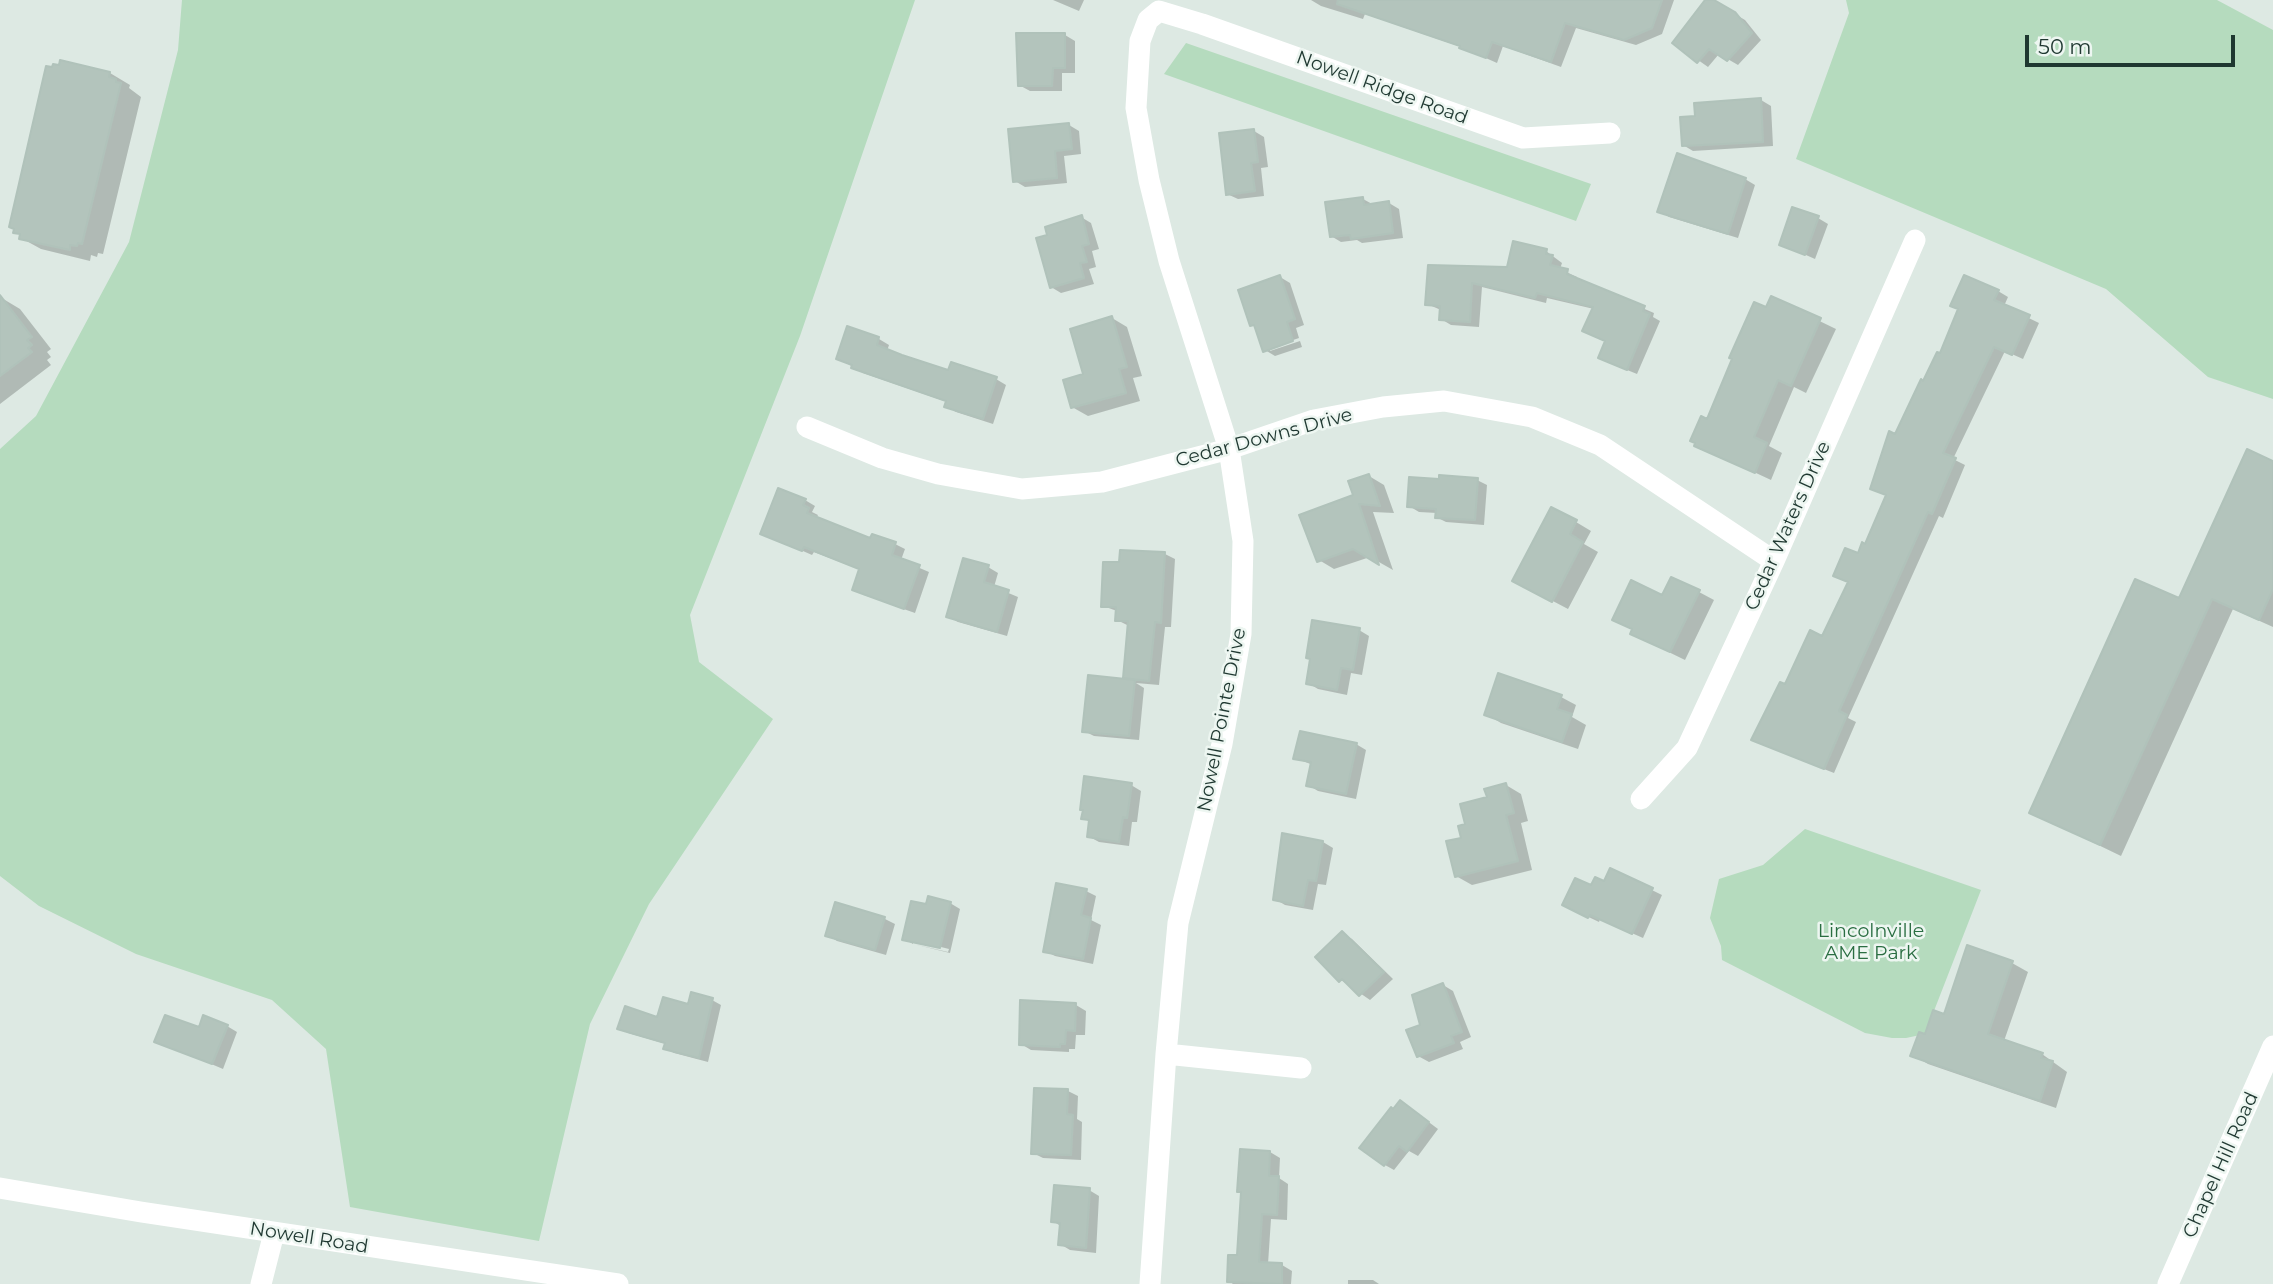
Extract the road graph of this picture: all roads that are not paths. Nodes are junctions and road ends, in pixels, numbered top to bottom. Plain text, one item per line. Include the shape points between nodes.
1 (1159, 6) edge
2 (1140, 41) joint
3 (1610, 133) dead end
4 (1915, 240) dead end
5 (807, 427) dead end
6 (1229, 449) junction
7 (1774, 561) junction
8 (1642, 799) dead end
9 (2273, 1046) edge
10 (1166, 1054) junction
11 (1301, 1068) dead end
12 (0, 1188) edge
13 (274, 1233) junction
14 (261, 1284) edge
15 (618, 1284) edge
16 (1150, 1284) edge
17 (2168, 1284) edge

1 - 2 street, Nowell Ridge Road
1 - 3 street, Nowell Ridge Road via 1523,138
2 - 6 street, Nowell Pointe Drive via 1136,108 1149,180 1169,261
4 - 7 street, Cedar Waters Drive
5 - 6 street, Cedar Downs Drive via 938,474 1022,489 1102,482
6 - 7 street, Cedar Downs Drive via 1314,420 1383,407 1444,401 1532,417 1600,445
6 - 10 street, Nowell Pointe Drive via 1243,541 1241,635 1222,744 1178,923
7 - 8 street, Cedar Waters Drive via 1687,748
9 - 17 street, Chapel Hill Road
10 - 11 street
10 - 16 street, Nowell Pointe Drive
12 - 13 street, Nowell Road
13 - 14 street
13 - 15 street, Nowell Road

